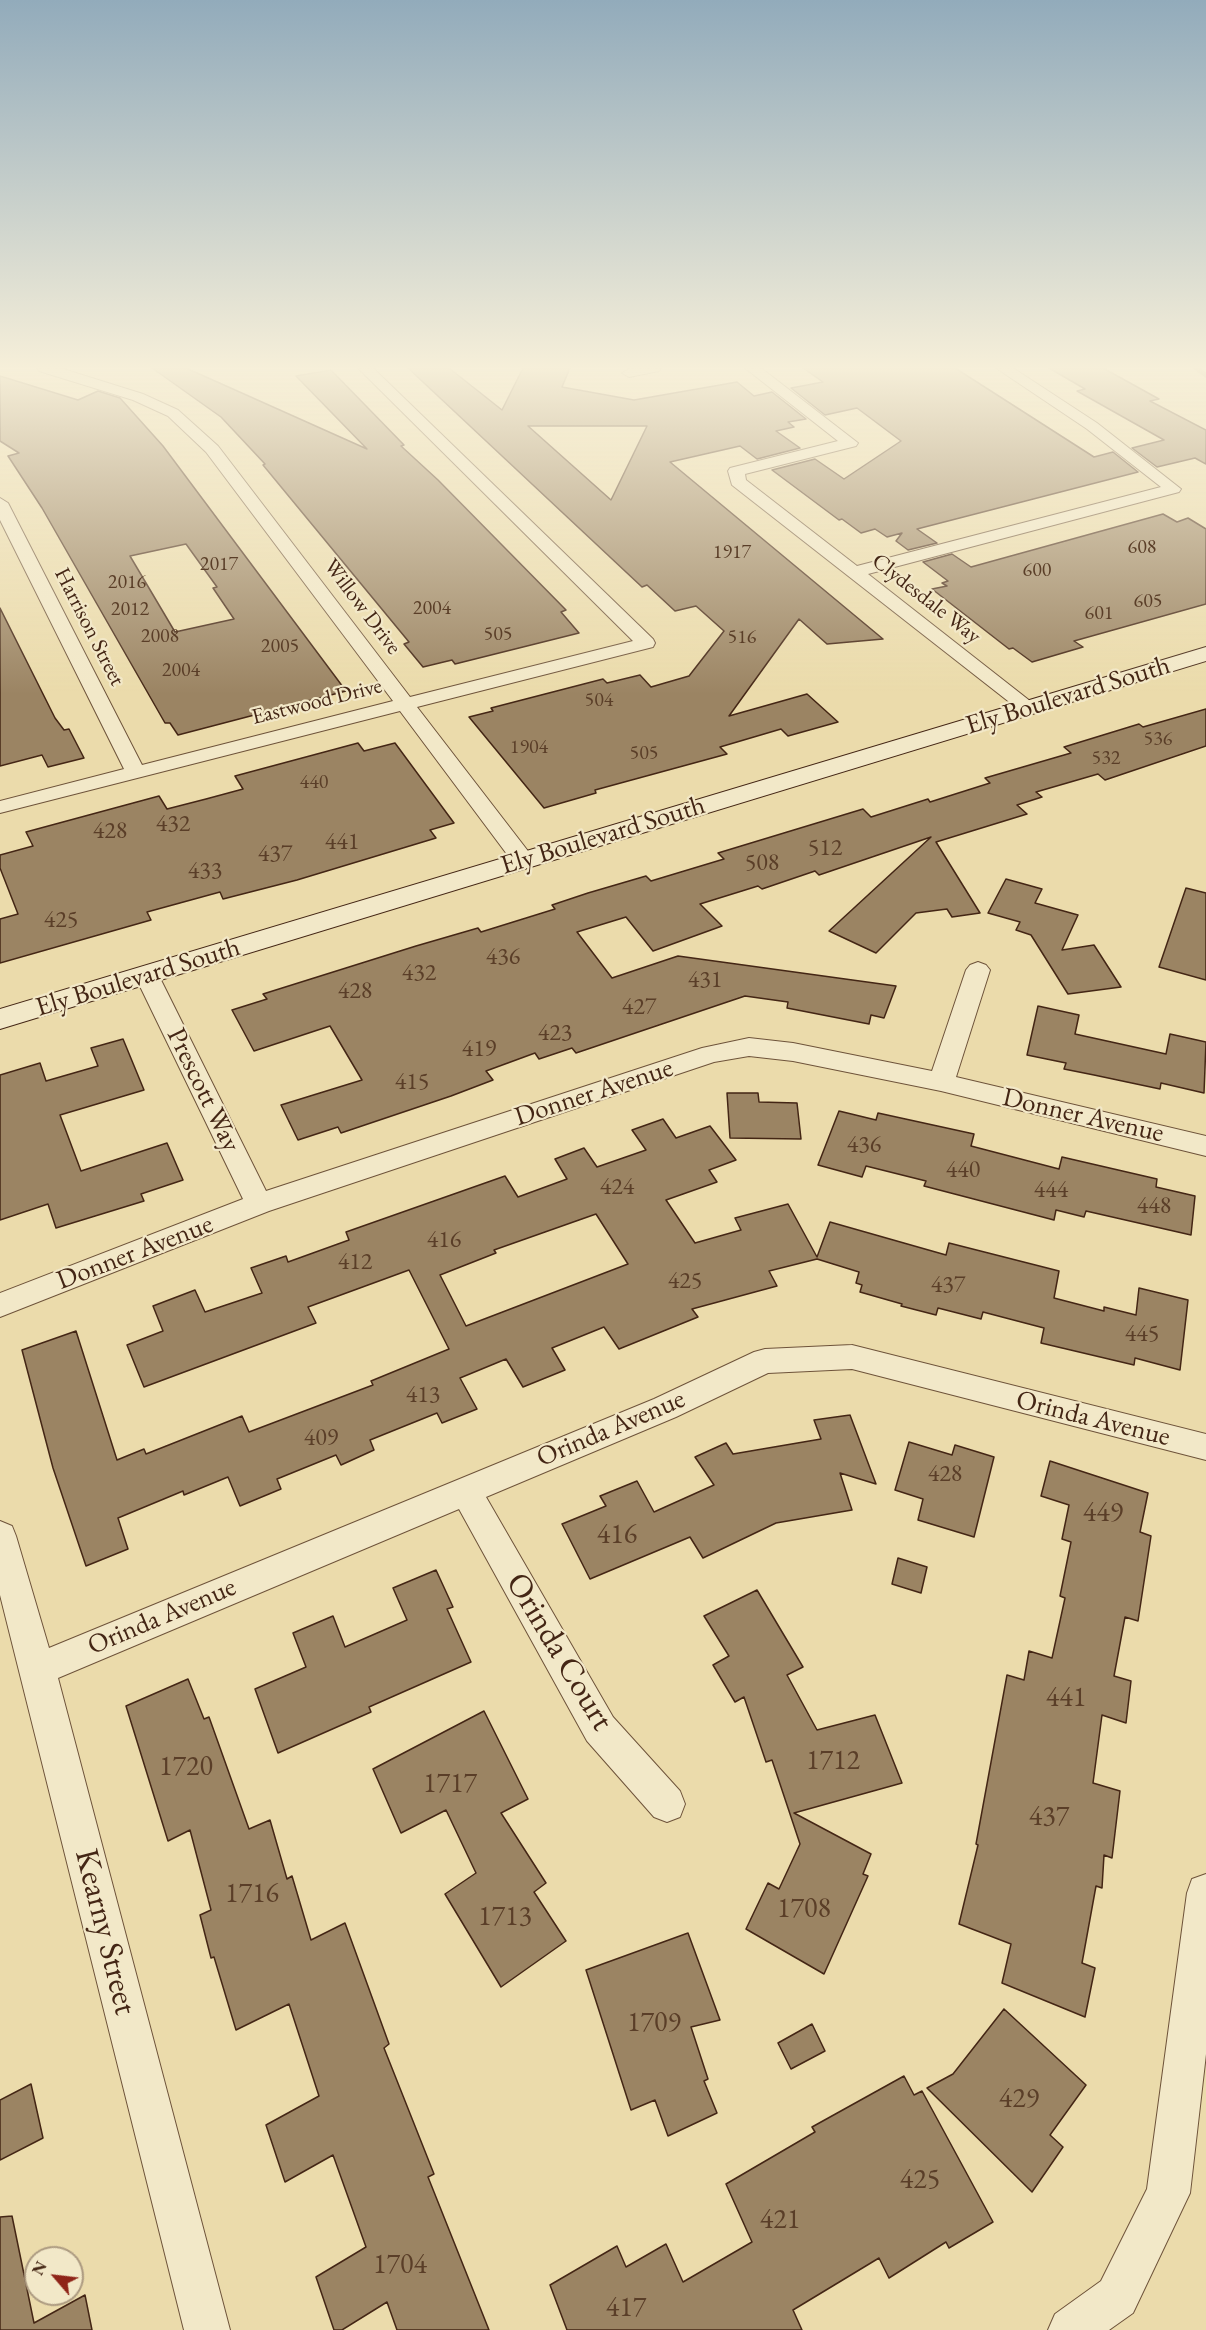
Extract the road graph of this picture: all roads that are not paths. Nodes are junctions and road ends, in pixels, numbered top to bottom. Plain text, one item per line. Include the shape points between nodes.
1 (233, 477) edge
2 (476, 477) edge
3 (737, 477) edge
4 (1157, 477) edge
5 (0, 503) edge
6 (855, 572) junction
7 (1206, 654) edge
8 (405, 704) junction
9 (1029, 708) junction
10 (136, 773) junction
11 (0, 807) edge
12 (523, 860) junction
13 (978, 970) dead end
14 (147, 976) junction
15 (0, 1019) edge
16 (941, 1082) junction
17 (1206, 1146) edge
18 (259, 1204) junction
19 (0, 1305) edge
20 (1206, 1447) edge
21 (465, 1490) junction
22 (0, 1536) edge
23 (38, 1669) junction
24 (667, 1804) dead end
25 (1206, 1894) edge
26 (207, 2330) edge
27 (1071, 2330) edge

1 - 8 street, Willow Drive
2 - 8 street, Eastwood Drive via 646,643
3 - 6 street, Clydesdale Way via 738,482
4 - 6 street via 1173,489
5 - 10 street, Harrison Street
6 - 9 street, Clydesdale Way
7 - 9 main road, Ely Boulevard South
8 - 10 street, Eastwood Drive
8 - 12 street, Willow Drive
9 - 12 main road, Ely Boulevard South
10 - 11 street, Eastwood Drive
12 - 14 main road, Ely Boulevard South
13 - 16 street
14 - 15 main road, Ely Boulevard South
14 - 18 street, Prescott Way
16 - 17 street, Donner Avenue
16 - 18 street, Donner Avenue via 749,1047 711,1054
18 - 19 street, Donner Avenue
20 - 21 street, Orinda Avenue via 852,1358 765,1361 665,1408
21 - 23 street, Orinda Avenue
21 - 24 street, Orinda Court via 600,1729
22 - 23 street, Kearny Street
23 - 26 street, Kearny Street
25 - 27 street via 1167,2193 1117,2297

